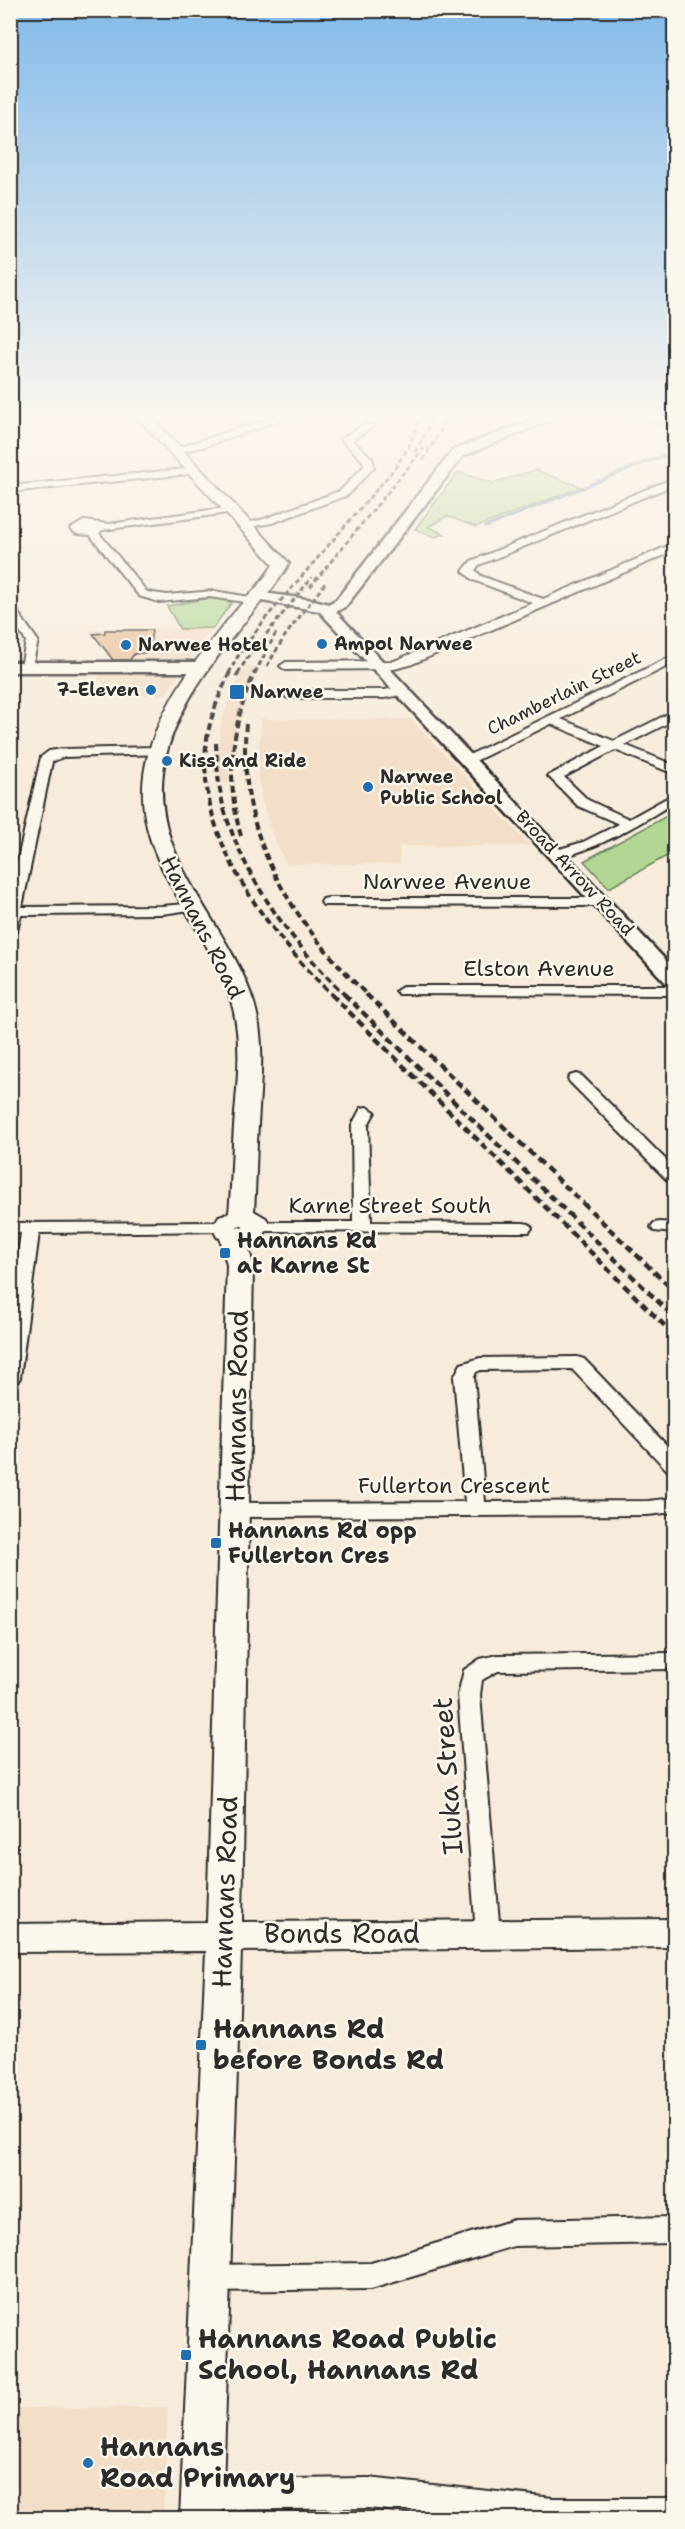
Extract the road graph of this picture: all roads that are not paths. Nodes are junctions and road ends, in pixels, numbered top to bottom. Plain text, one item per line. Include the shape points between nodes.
1 (98, 533) edge
2 (255, 533) edge
3 (396, 533) edge
4 (548, 533) edge
5 (675, 547) edge
6 (254, 598) junction
7 (544, 603) junction
8 (10, 609) edge
9 (327, 611) junction
10 (675, 660) edge
11 (286, 666) dead end
12 (379, 666) junction
13 (10, 667) edge
14 (27, 667) junction
15 (200, 667) junction
16 (404, 691) junction
17 (288, 694) dead end
18 (675, 715) edge
19 (551, 719) junction
20 (613, 745) junction
21 (157, 751) junction
22 (468, 759) junction
23 (675, 770) edge
24 (675, 798) edge
25 (628, 823) junction
26 (558, 854) junction
27 (328, 902) dead end
28 (602, 902) junction
29 (192, 906) junction
30 (13, 911) edge
31 (10, 932) edge
32 (675, 980) edge
33 (404, 991) dead end
34 (675, 991) edge
35 (576, 1079) dead end
36 (367, 1113) dead end
37 (675, 1177) edge
38 (362, 1227) junction
39 (10, 1228) edge
40 (31, 1228) junction
41 (241, 1228) junction
42 (523, 1228) dead end
43 (10, 1378) edge
44 (675, 1465) edge
45 (675, 1505) edge
46 (476, 1509) junction
47 (234, 1510) junction
48 (675, 1661) edge
49 (675, 1933) edge
50 (488, 1934) junction
51 (224, 1935) junction
52 (10, 1938) edge
53 (675, 2230) edge
54 (211, 2278) junction
55 (202, 2507) edge
56 (675, 2513) edge

1 - 6 street via 143,594 151,598 205,594
2 - 6 main road, Hannans Road via 280,566
3 - 9 street via 341,603
4 - 7 street via 475,563 469,571 477,578
5 - 7 street
6 - 9 street, Broad Arrow Road via 314,604
6 - 15 main road, Hannans Road
7 - 12 street via 406,662
8 - 14 street via 32,641
9 - 12 street, Broad Arrow Road
10 - 19 street, Chamberlain Street
11 - 12 street
12 - 16 street, Broad Arrow Road
13 - 14 street
14 - 15 street
15 - 21 main road, Hannans Road via 180,698
16 - 17 street
16 - 22 street, Broad Arrow Road
18 - 20 street
19 - 20 street
19 - 22 street, Chamberlain Street
20 - 23 street
20 - 25 street via 555,776 583,803
21 - 29 main road, Hannans Road via 153,785 159,834 170,866
21 - 30 street via 63,753 46,760
22 - 26 street, Broad Arrow Road
24 - 25 street
25 - 26 street via 572,852
26 - 28 street, Broad Arrow Road
27 - 28 street, Narwee Avenue
28 - 32 street, Broad Arrow Road
29 - 30 street via 162,910
29 - 41 main road, Hannans Road via 231,973 243,1006 250,1051
30 - 31 street
33 - 34 street, Elston Avenue
35 - 37 street
36 - 38 street via 360,1125
38 - 41 street, Karne Street South
38 - 42 street, Karne Street South
39 - 40 street, Karne Street South
40 - 41 street, Karne Street South
40 - 43 street
41 - 47 main road, Hannans Road via 245,1258 240,1265
44 - 46 street via 577,1363 474,1365 464,1377
45 - 46 street, Fullerton Crescent
46 - 47 street, Fullerton Crescent
47 - 51 main road, Hannans Road
48 - 50 street, Iluka Street via 498,1663 472,1676 469,1695
49 - 50 main road, Bonds Road
50 - 51 main road, Bonds Road
51 - 52 main road, Bonds Road
51 - 54 main road, Hannans Road
53 - 54 street via 514,2233 371,2276
54 - 55 main road, Hannans Road
55 - 56 street via 368,2493 553,2513

